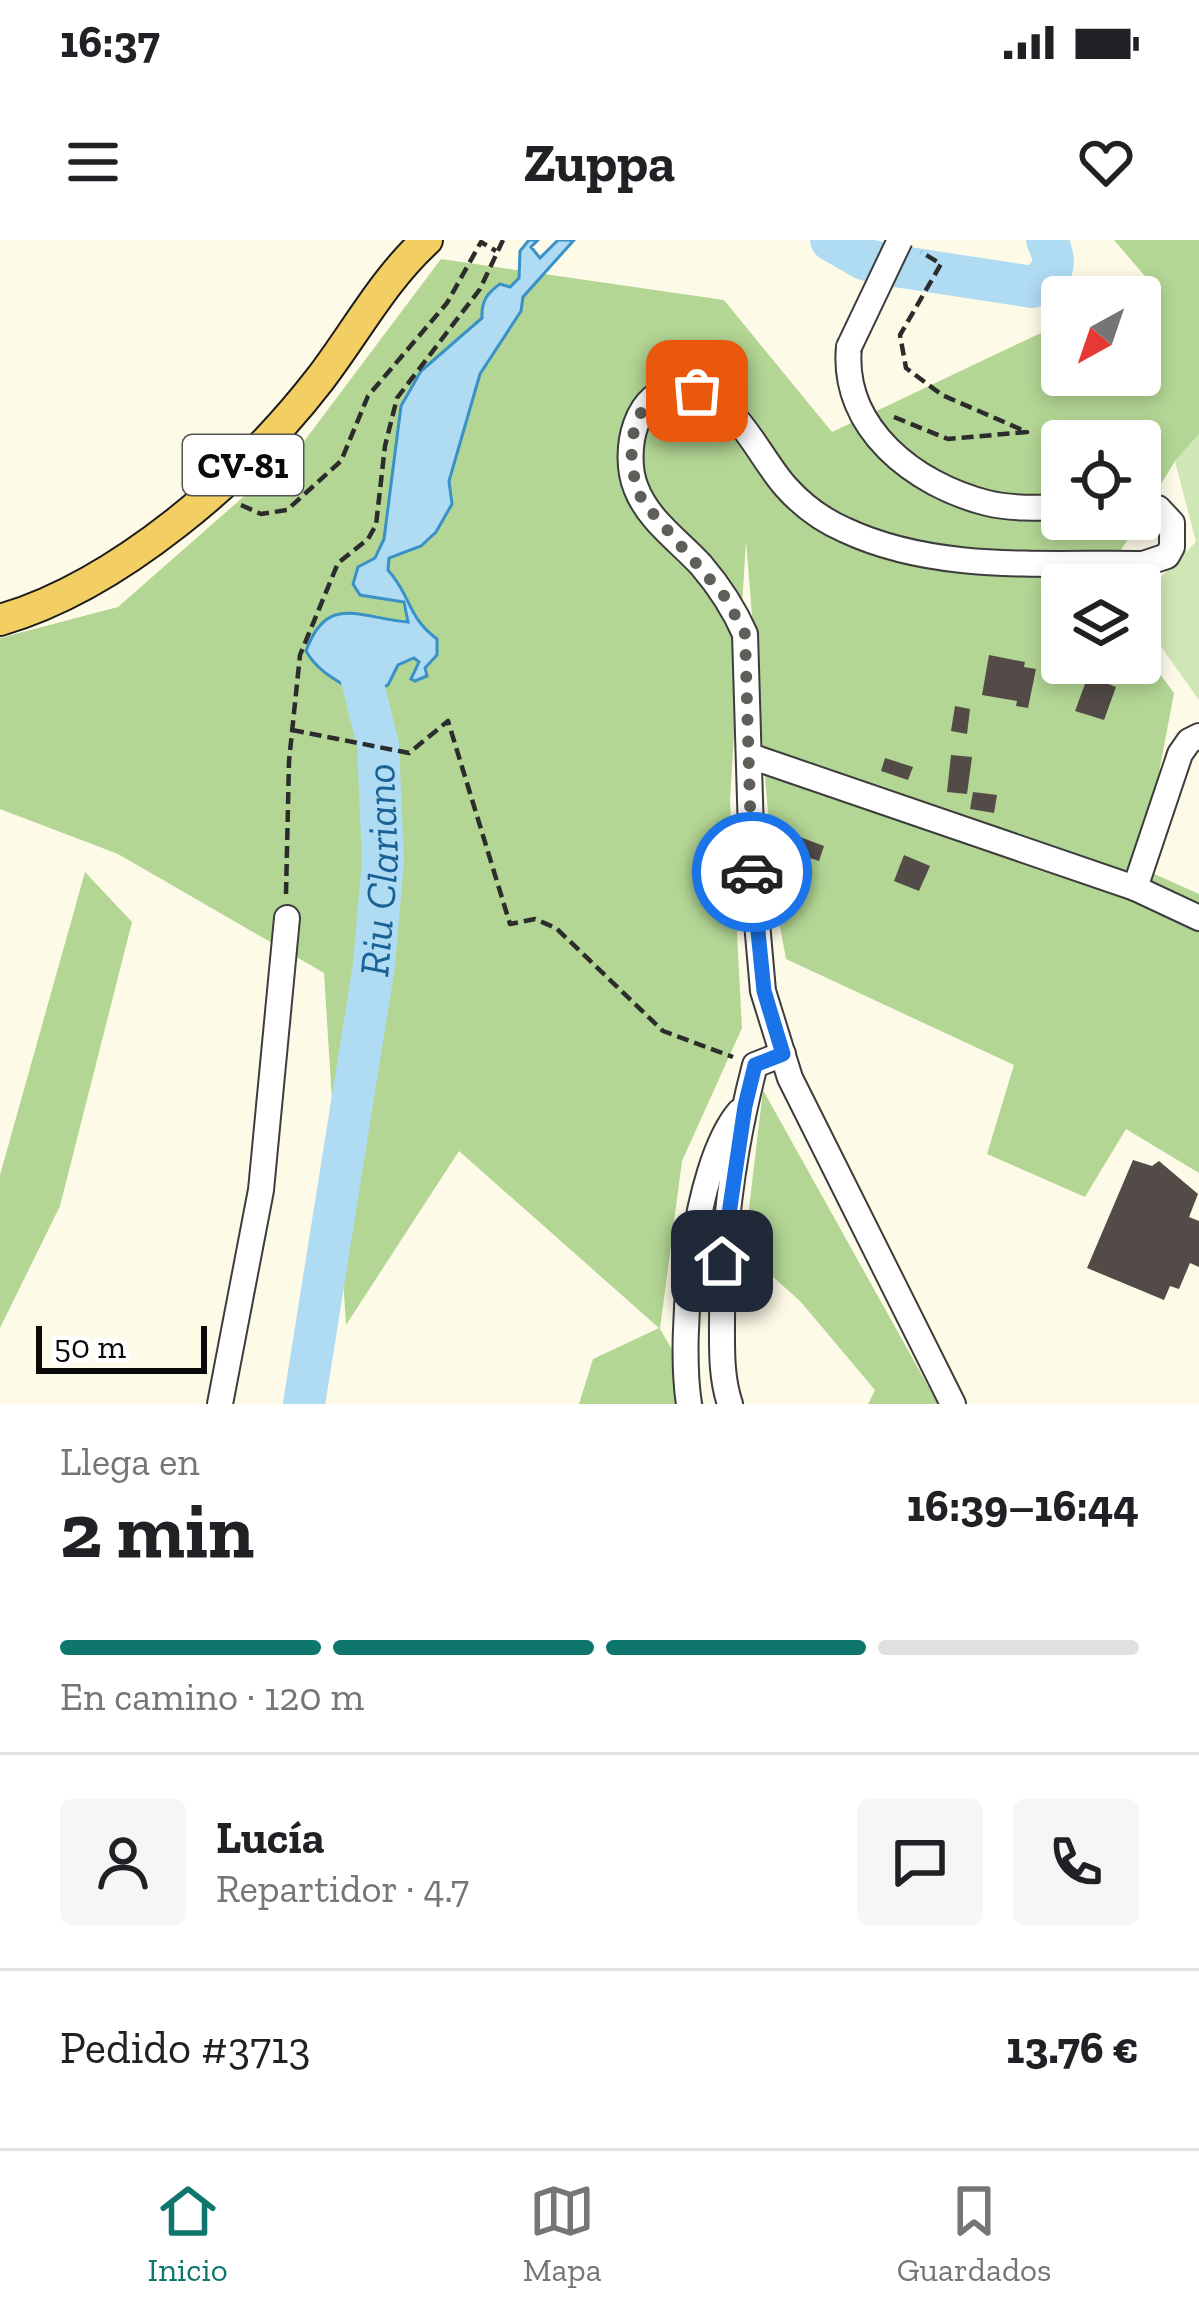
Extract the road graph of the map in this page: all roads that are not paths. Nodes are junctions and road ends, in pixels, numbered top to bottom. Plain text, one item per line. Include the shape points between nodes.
1 (427, 240) edge
2 (910, 246) edge
3 (1041, 507) edge
4 (1161, 510) edge
5 (0, 620) edge
6 (1199, 736) edge
7 (749, 756) junction
8 (1135, 888) junction
9 (287, 918) road end
10 (1199, 918) edge
11 (783, 1054) junction
12 (745, 1106) junction
13 (220, 1404) edge
14 (689, 1404) edge
15 (730, 1404) edge
16 (953, 1404) edge

1 - 5 main road, CV-81 via 320,379 232,476 112,567
2 - 3 street, bridge via 849,347 854,401 876,435 930,482 1003,506
4 - 7 street via 1175,539 1167,556 1143,563 953,561 888,547 801,502 745,428 712,399 679,388 663,394 631,436 634,485 702,566 745,634
6 - 8 street via 1180,754
7 - 8 street
7 - 11 street via 757,935
8 - 10 street
9 - 13 street via 261,1190
11 - 12 street via 755,1065
11 - 16 street
12 - 14 street via 718,1148 698,1226 685,1353
12 - 15 street via 722,1261 722,1382

